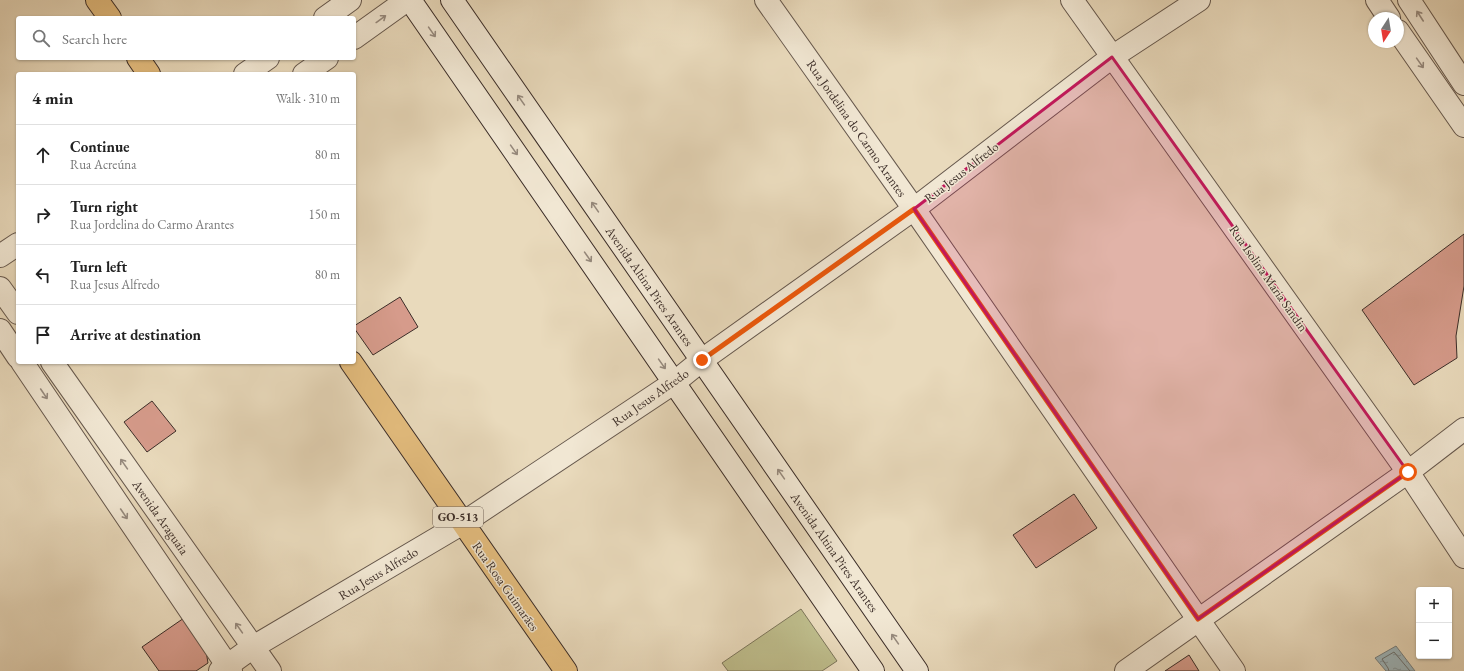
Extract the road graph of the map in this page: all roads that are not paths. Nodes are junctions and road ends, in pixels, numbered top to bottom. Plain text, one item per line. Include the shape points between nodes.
1 (97, 0) edge
2 (350, 0) edge
3 (409, 0) edge
4 (452, 0) edge
5 (766, 0) edge
6 (1072, 0) edge
7 (1199, 0) edge
8 (1377, 0) edge
9 (1409, 0) edge
10 (1385, 12) edge
11 (109, 16) edge
12 (328, 16) edge
13 (356, 37) edge
14 (1404, 39) edge
15 (1112, 57) junction
16 (139, 60) edge
17 (265, 60) edge
18 (324, 60) edge
19 (148, 72) edge
20 (248, 72) edge
21 (307, 72) edge
22 (1464, 84) edge
23 (1464, 126) edge
24 (914, 209) junction
25 (16, 245) edge
26 (0, 256) edge
27 (0, 288) edge
28 (16, 310) edge
29 (0, 330) edge
30 (16, 353) edge
31 (702, 360) junction
32 (23, 364) edge
33 (53, 364) edge
34 (352, 364) edge
35 (675, 382) junction
36 (1464, 429) edge
37 (1408, 472) junction
38 (463, 523) junction
39 (1464, 557) edge
40 (1198, 619) junction
41 (253, 647) junction
42 (226, 669) edge
43 (270, 671) edge
44 (566, 671) edge
45 (873, 671) edge
46 (917, 671) edge
47 (1126, 671) edge
48 (1234, 671) edge

1 - 11 main road
2 - 12 street
13 -> 3 street
3 -> 35 street
31 -> 4 street, Avenida Altina Pires Arantes
5 - 24 street, Rua Jordelina do Carmo Arantes
6 - 15 street, Rua Isolina Maria Sandin
7 - 15 street, Rua Jesus Alfredo
8 - 10 street
22 -> 9 street
14 -> 23 street
15 - 24 street, Rua Jesus Alfredo
15 - 37 street, Rua Isolina Maria Sandin
16 - 19 main road
17 - 20 street
18 - 21 street
24 - 31 street, Rua Jesus Alfredo
24 - 40 street, Rua Jordelina do Carmo Arantes
25 - 26 street
27 - 28 street
29 - 30 street
31 - 35 street, Rua Jesus Alfredo
46 -> 31 street, Avenida Altina Pires Arantes
32 -> 42 street
41 -> 33 street, Avenida Araguaia
34 - 38 main road, Rua Rosa Guimarães / GO-513
35 - 38 street, Rua Jesus Alfredo
35 - 45 street
36 - 37 street
37 - 39 street, Rua Isolina Maria Sandin
37 - 40 street
38 - 41 street, Rua Jesus Alfredo
38 - 44 main road, Rua Rosa Guimarães / GO-513
40 - 47 street
40 - 48 street, Rua Jordelina do Carmo Arantes
41 - 42 street, Rua Jesus Alfredo
41 - 43 street, Avenida Araguaia

